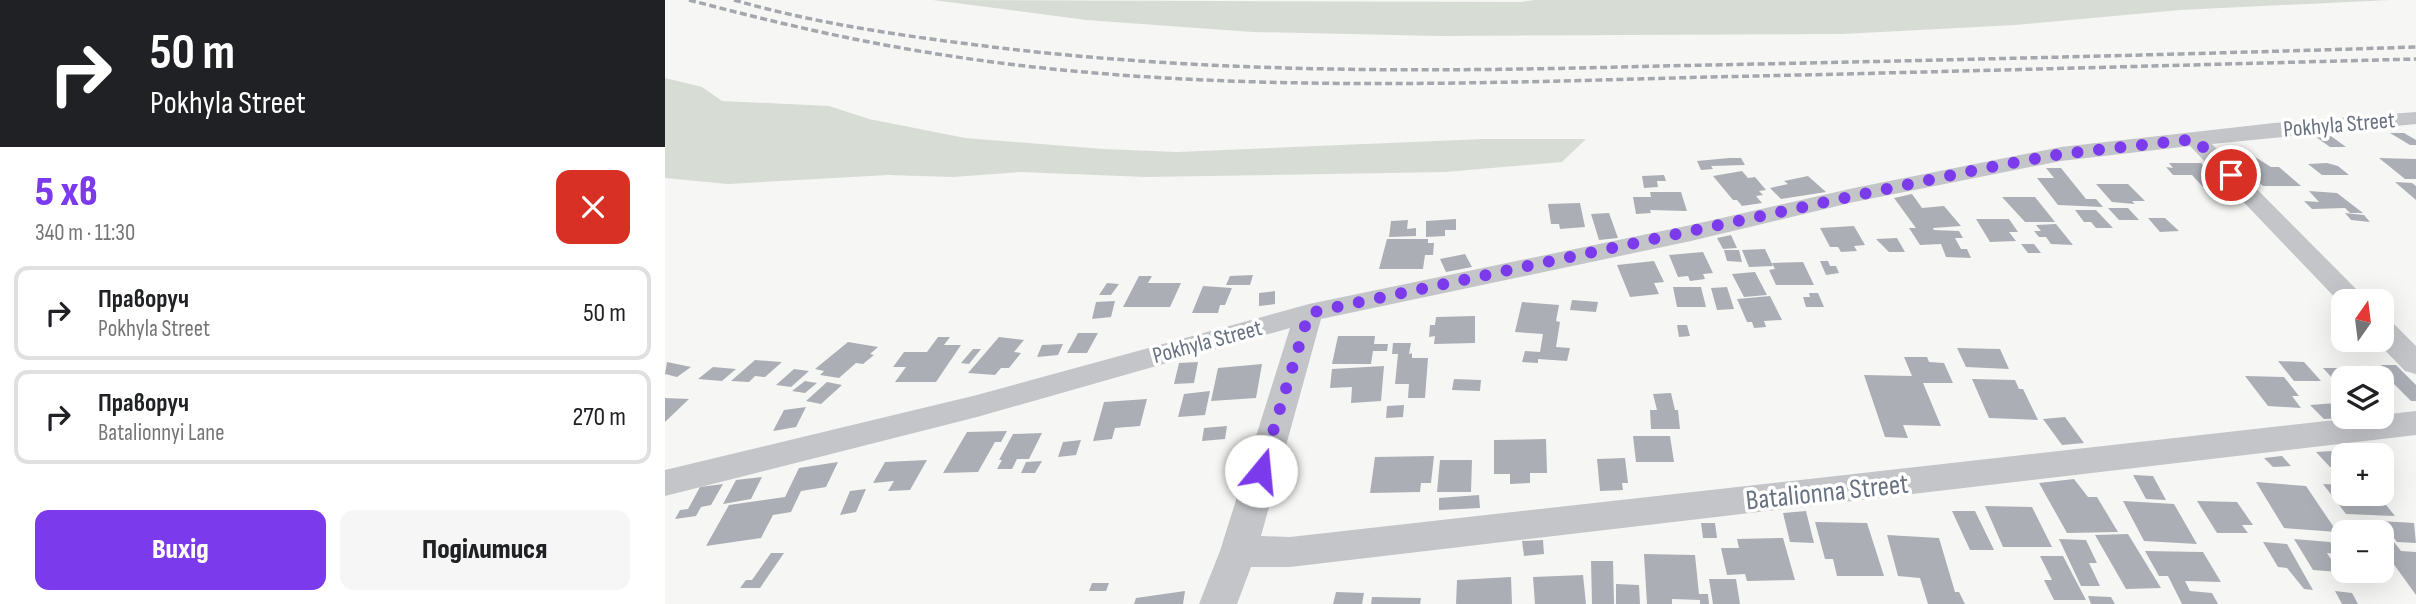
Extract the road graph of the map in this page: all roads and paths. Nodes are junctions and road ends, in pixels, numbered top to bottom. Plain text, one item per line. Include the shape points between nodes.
1 (2416, 118) edge
2 (2195, 139) junction
3 (2342, 289) edge
4 (1309, 313) junction
5 (2394, 341) edge
6 (2416, 364) edge
7 (2416, 423) edge
8 (665, 482) edge
9 (1238, 551) junction
10 (1218, 604) edge

1 - 2 street, Pokhyla Street
2 - 3 street
2 - 4 street, Pokhyla Street via 2061,154 1994,167
4 - 8 street, Pokhyla Street via 977,406
4 - 9 street
5 - 6 street
7 - 9 street, Batalionna Street via 1290,552
9 - 10 street

